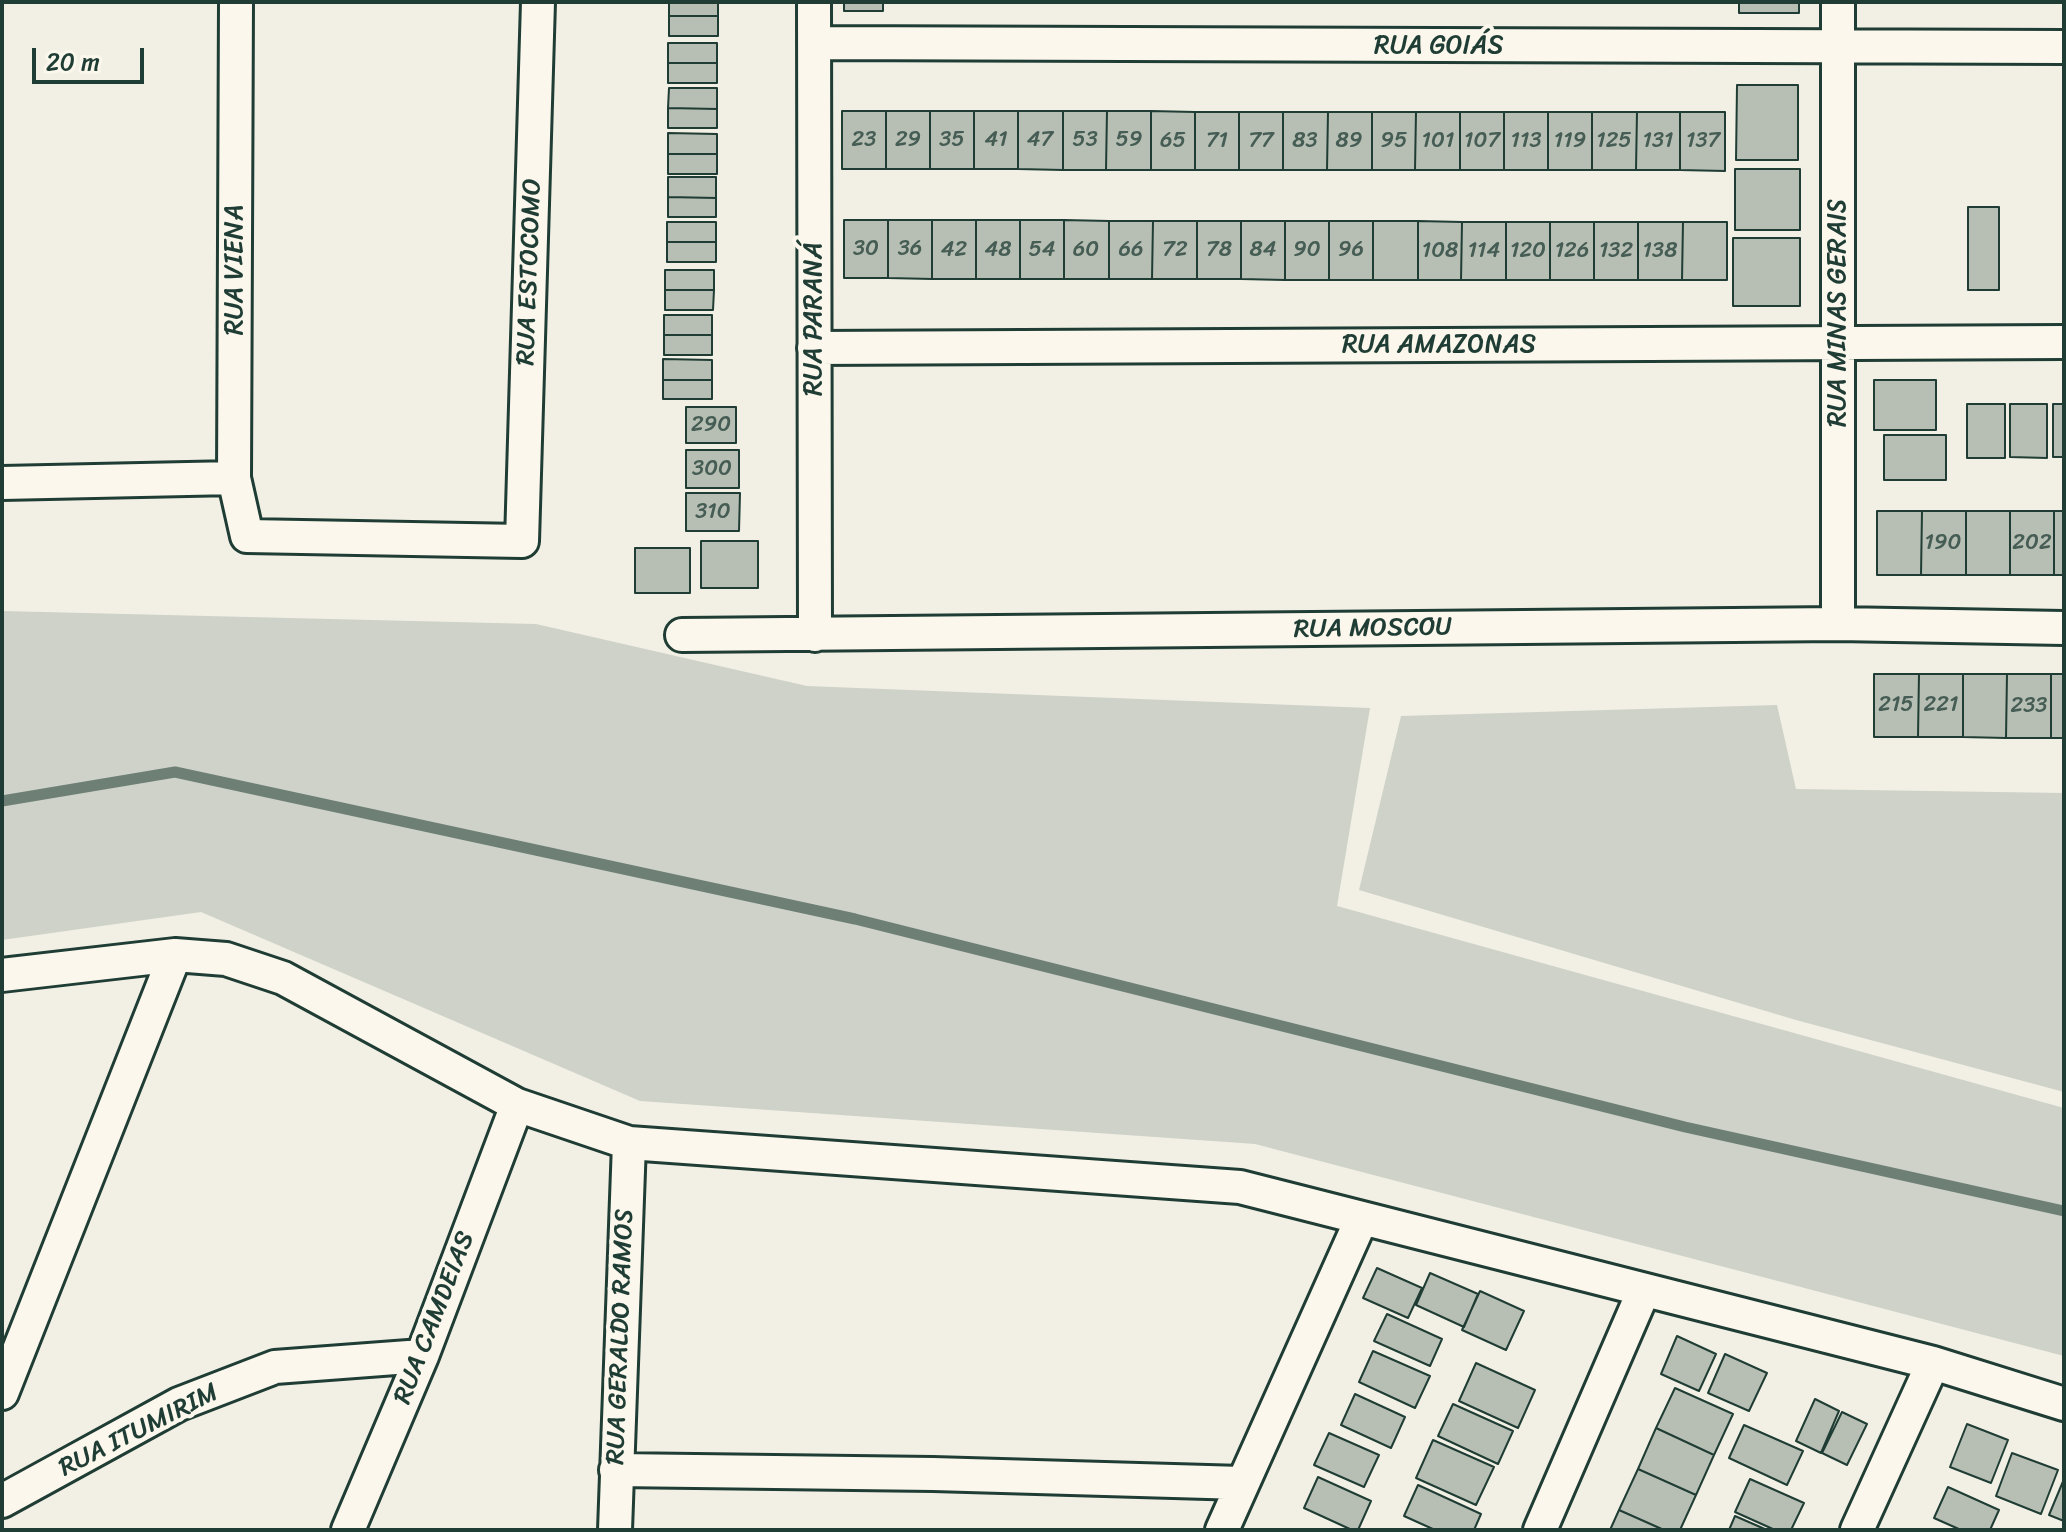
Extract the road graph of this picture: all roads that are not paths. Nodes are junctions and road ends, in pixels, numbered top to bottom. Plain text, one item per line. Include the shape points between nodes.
1 (236, 2) edge
2 (538, 2) edge
3 (814, 2) edge
4 (1838, 2) edge
5 (814, 43) junction
6 (1838, 47) junction
7 (2064, 47) edge
8 (2064, 342) edge
9 (1838, 343) junction
10 (814, 348) junction
11 (234, 478) junction
12 (2, 483) edge
13 (247, 536) joint
14 (1838, 624) junction
15 (2064, 628) edge
16 (682, 635) dead end
17 (815, 635) junction
18 (175, 955) junction
19 (2, 975) edge
20 (517, 1105) junction
21 (629, 1143) junction
22 (1362, 1218) junction
23 (1644, 1290) junction
24 (422, 1356) junction
25 (1933, 1363) junction
26 (2, 1393) edge
27 (2064, 1404) edge
28 (616, 1470) junction
29 (1242, 1483) junction
30 (2, 1501) edge
31 (348, 1530) edge
32 (615, 1530) edge
33 (1222, 1530) edge
34 (1540, 1530) edge
35 (1857, 1530) edge

1 - 11 street, RUA VIENA
2 - 13 street, RUA ESTOCOMO via 522,541
3 - 5 street, RUA PARANÁ
4 - 6 street, RUA MINAS GERAIS
5 - 6 street, RUA GOIÁS
5 - 10 street, RUA PARANÁ
6 - 7 street, RUA GOIÁS
6 - 9 street, RUA MINAS GERAIS
8 - 9 street, RUA AMAZONAS
9 - 10 street, RUA AMAZONAS
9 - 14 street, RUA MINAS GERAIS
10 - 17 street, RUA PARANÁ
11 - 12 street
11 - 13 street, RUA VIENA
14 - 15 street, RUA MOSCOU
14 - 17 street, RUA MOSCOU
16 - 17 street, RUA MOSCOU
18 - 19 street
18 - 20 street via 226,959 283,978
18 - 26 street
20 - 21 street
20 - 24 street, RUA CAMDEIAS
21 - 22 street via 1240,1187
21 - 28 street, RUA GERALDO RAMOS
22 - 23 street
22 - 29 street
23 - 25 street
23 - 34 street
24 - 30 street, RUA ITUMIRIM via 275,1367 179,1404
24 - 31 street, RUA CAMDEIAS
25 - 27 street
25 - 35 street
28 - 29 street
28 - 32 street, RUA GERALDO RAMOS
29 - 33 street

